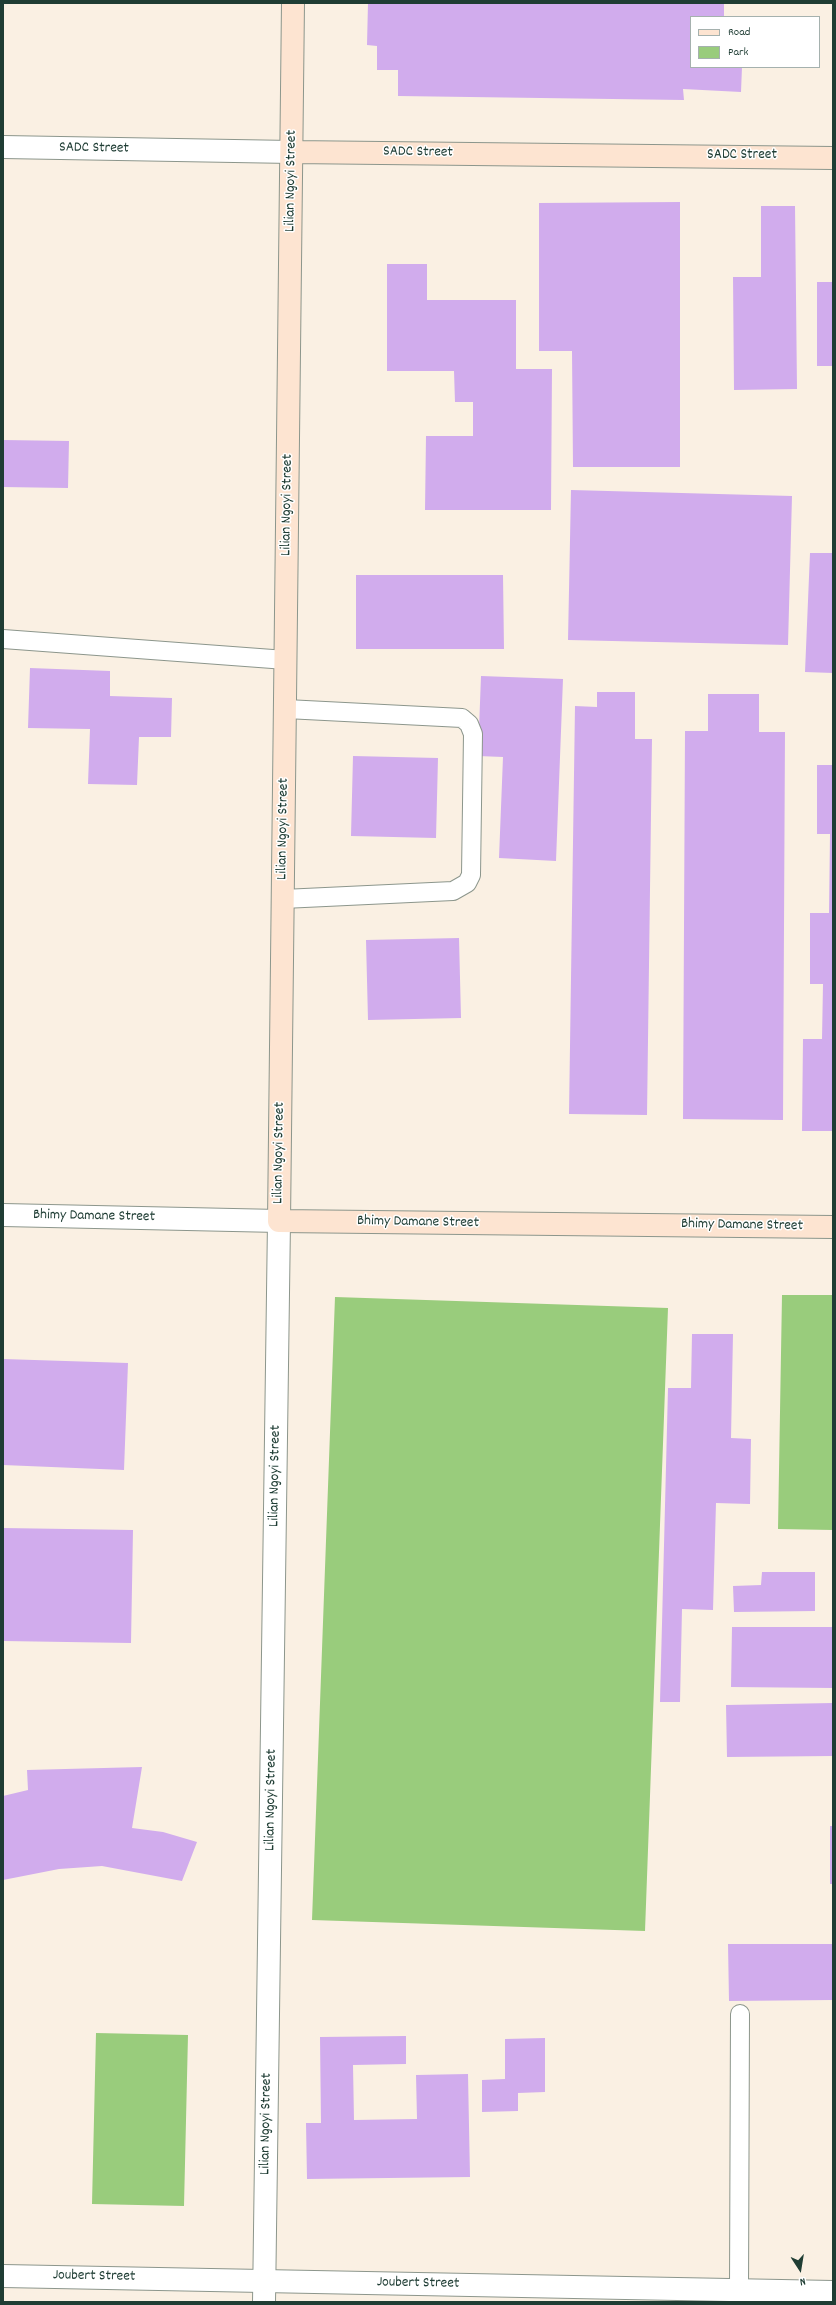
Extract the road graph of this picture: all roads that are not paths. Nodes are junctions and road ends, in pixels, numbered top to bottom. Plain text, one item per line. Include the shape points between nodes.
1 (293, 3) edge
2 (3, 148) edge
3 (292, 152) junction
4 (833, 158) edge
5 (3, 639) edge
6 (286, 660) junction
7 (286, 709) junction
8 (284, 899) junction
9 (3, 1215) edge
10 (280, 1221) junction
11 (833, 1227) edge
12 (740, 2014) dead end
13 (3, 2276) edge
14 (739, 2290) junction
15 (264, 2291) edge
16 (833, 2292) edge

1 - 3 main road, Lilian Ngoyi Street
2 - 3 street, SADC Street
3 - 4 main road, SADC Street
3 - 6 main road, Lilian Ngoyi Street
5 - 6 lane
6 - 7 main road, Lilian Ngoyi Street
7 - 8 main road, Lilian Ngoyi Street
7 - 8 lane via 462,718 469,724 473,734 471,875 467,883 453,891
8 - 10 main road, Lilian Ngoyi Street
9 - 10 street, Bhimy Damane Street
10 - 11 main road, Bhimy Damane Street
10 - 15 street, Lilian Ngoyi Street
12 - 14 lane
13 - 15 street, Joubert Street
14 - 15 street, Joubert Street
14 - 16 street, Joubert Street

